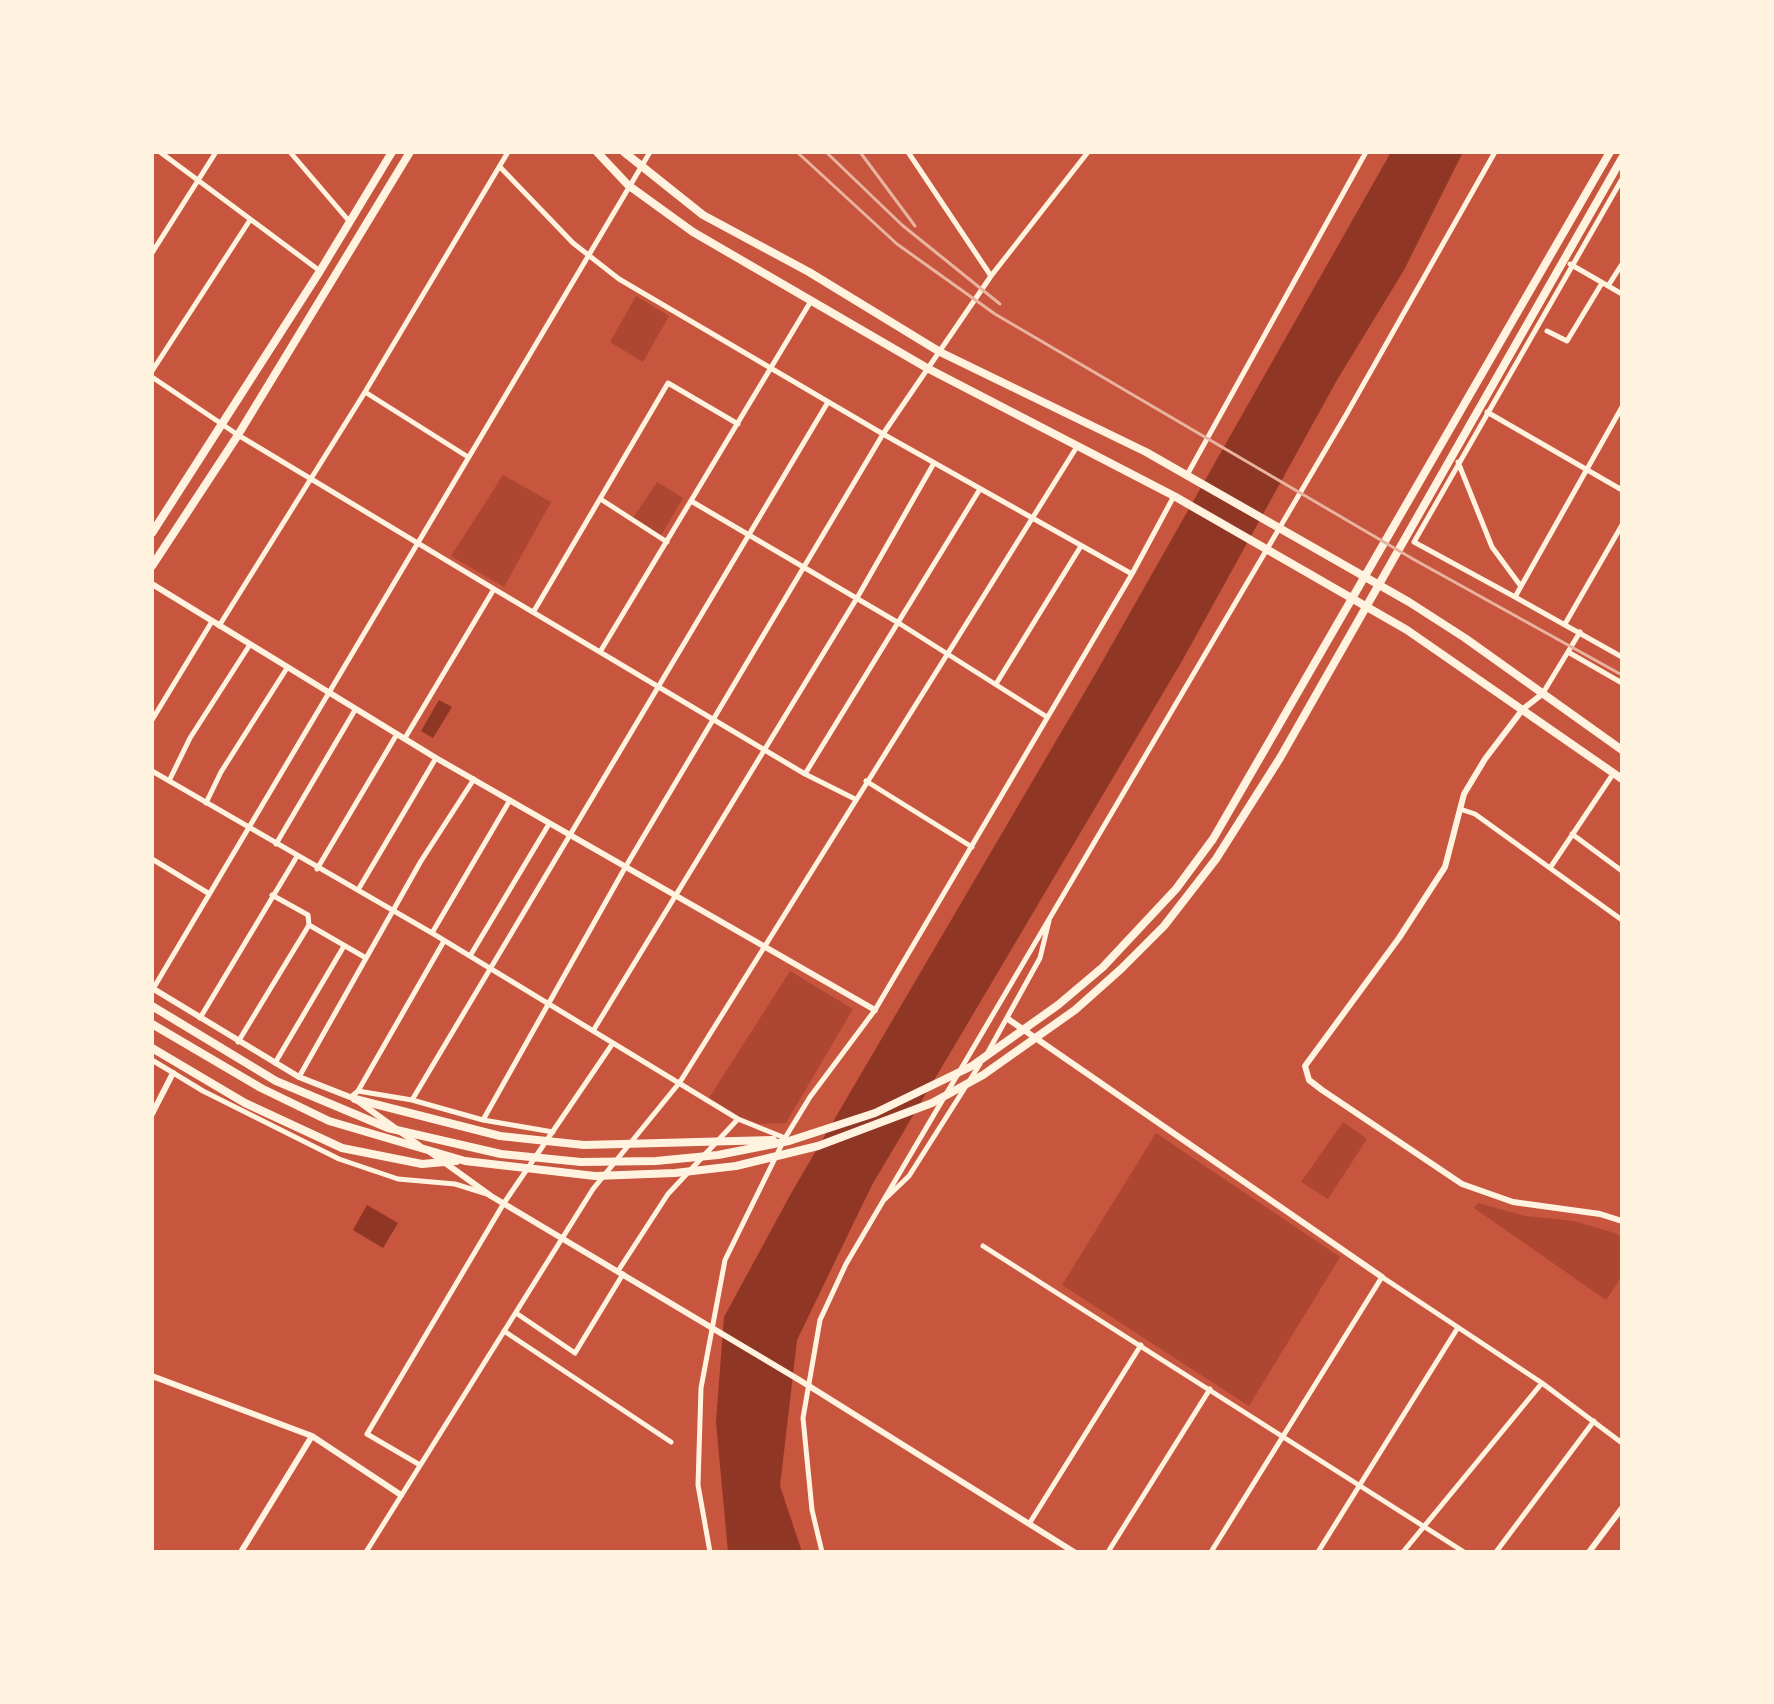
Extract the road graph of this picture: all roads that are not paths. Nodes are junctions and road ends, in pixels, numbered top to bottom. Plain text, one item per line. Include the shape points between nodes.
1 (160, 152) edge
2 (216, 152) edge
3 (392, 152) edge
4 (410, 152) edge
5 (508, 152) edge
6 (597, 152) edge
7 (624, 152) edge
8 (650, 152) edge
9 (908, 152) edge
10 (1088, 152) edge
11 (1366, 152) edge
12 (1495, 152) edge
13 (1610, 152) edge
14 (294, 153) edge
15 (1622, 158) edge
16 (500, 167) junction
17 (640, 167) junction
18 (1622, 179) edge
19 (198, 181) junction
20 (628, 185) junction
21 (250, 220) junction
22 (351, 223) junction
23 (152, 253) edge
24 (588, 255) junction
25 (1570, 264) junction
26 (1622, 264) edge
27 (320, 271) junction
28 (991, 276) junction
29 (1605, 284) junction
30 (1622, 294) edge
31 (811, 301) junction
32 (1547, 331) dead end
33 (940, 352) junction
34 (770, 368) junction
35 (927, 368) junction
36 (152, 371) edge
37 (152, 377) edge
38 (365, 392) junction
39 (828, 402) junction
40 (1622, 407) edge
41 (1487, 412) junction
42 (738, 424) junction
43 (223, 425) junction
44 (883, 434) junction
45 (238, 435) junction
46 (1078, 445) junction
47 (468, 457) junction
48 (1458, 461) junction
49 (934, 463) junction
50 (1586, 469) junction
51 (1190, 477) junction
52 (310, 478) junction
53 (980, 489) junction
54 (1622, 490) edge
55 (1177, 498) junction
56 (602, 500) junction
57 (691, 501) junction
58 (1031, 518) junction
59 (1622, 525) edge
60 (1278, 529) junction
61 (152, 533) edge
62 (749, 534) junction
63 (667, 542) junction
64 (418, 543) junction
65 (1081, 546) junction
66 (1268, 549) junction
67 (152, 566) edge
68 (805, 570) junction
69 (1132, 574) junction
70 (152, 584) edge
71 (1520, 585) junction
72 (494, 589) junction
73 (1515, 597) junction
74 (857, 598) junction
75 (534, 611) junction
76 (897, 622) junction
77 (211, 623) junction
78 (1565, 624) junction
79 (219, 627) junction
80 (1580, 632) junction
81 (249, 646) junction
82 (600, 652) junction
83 (1568, 652) junction
84 (948, 653) junction
85 (1621, 653) edge
86 (287, 668) junction
87 (1622, 683) edge
88 (996, 684) junction
89 (659, 687) junction
90 (329, 693) junction
91 (1541, 695) junction
92 (1523, 709) junction
93 (355, 710) junction
94 (1047, 717) junction
95 (152, 720) edge
96 (714, 720) junction
97 (397, 734) junction
98 (405, 738) junction
99 (762, 749) junction
100 (1622, 750) edge
101 (436, 758) junction
102 (152, 771) edge
103 (1613, 773) junction
104 (805, 774) junction
105 (474, 779) junction
106 (1622, 779) edge
107 (169, 781) junction
108 (866, 781) junction
109 (855, 799) junction
110 (510, 800) junction
111 (206, 803) junction
112 (1460, 809) junction
113 (549, 824) junction
114 (247, 829) junction
115 (1572, 834) junction
116 (569, 836) junction
117 (276, 844) junction
118 (972, 847) junction
119 (296, 858) junction
120 (152, 859) edge
121 (626, 866) junction
122 (1550, 868) junction
123 (317, 869) junction
124 (1622, 871) edge
125 (358, 890) junction
126 (208, 893) junction
127 (675, 894) junction
128 (272, 895) junction
129 (392, 911) junction
130 (1050, 916) junction
131 (1622, 920) edge
132 (309, 925) junction
133 (432, 933) junction
134 (444, 941) junction
135 (344, 946) junction
136 (764, 947) junction
137 (470, 956) junction
138 (366, 958) junction
139 (490, 969) junction
140 (152, 988) edge
141 (548, 1004) junction
142 (152, 1006) edge
143 (875, 1010) junction
144 (199, 1019) junction
145 (1008, 1019) junction
146 (152, 1024) edge
147 (593, 1031) junction
148 (238, 1042) junction
149 (613, 1043) junction
150 (152, 1048) edge
151 (152, 1060) edge
152 (275, 1063) junction
153 (173, 1073) junction
154 (299, 1077) junction
155 (680, 1082) junction
156 (355, 1096) junction
157 (412, 1100) junction
158 (152, 1114) edge
159 (738, 1119) junction
160 (483, 1120) junction
161 (553, 1132) junction
162 (787, 1139) junction
163 (465, 1161) junction
164 (491, 1196) junction
165 (504, 1203) junction
166 (878, 1207) junction
167 (1622, 1221) edge
168 (563, 1237) junction
169 (983, 1246) dead end
170 (620, 1272) junction
171 (1382, 1277) junction
172 (516, 1313) junction
173 (714, 1329) junction
174 (1457, 1329) junction
175 (504, 1331) junction
176 (1141, 1345) junction
177 (152, 1376) edge
178 (804, 1383) junction
179 (1542, 1383) junction
180 (1210, 1389) junction
181 (1594, 1421) junction
182 (1283, 1435) junction
183 (312, 1436) junction
184 (671, 1442) dead end
185 (1622, 1443) edge
186 (420, 1465) junction
187 (1361, 1484) junction
188 (401, 1495) junction
189 (1622, 1508) edge
190 (1424, 1523) junction
191 (1029, 1524) junction
192 (241, 1552) edge
193 (366, 1552) edge
194 (710, 1552) edge
195 (822, 1552) edge
196 (1074, 1552) edge
197 (1108, 1552) edge
198 (1211, 1552) edge
199 (1318, 1552) edge
200 (1403, 1552) edge
201 (1464, 1552) edge
202 (1496, 1552) edge
203 (1589, 1552) edge

1 - 19 street
2 - 19 street
3 - 22 main road
4 - 45 main road
5 - 16 street
6 - 20 main road
7 - 17 main road
8 - 17 street
9 - 28 street
10 - 28 street
11 - 51 street
12 - 60 street
13 - 162 main road via 1266,752 1176,889 1103,967 972,1066 875,1113
14 - 22 street
15 - 163 main road via 1280,758 1216,859 1164,926 1075,1010 1025,1048 932,1103 818,1146 736,1166 611,1176
16 - 24 street
16 - 38 street
17 - 20 street
17 - 33 main road via 703,215
18 - 25 street
19 - 21 street
19 - 23 street
20 - 24 street
20 - 31 main road via 693,232
21 - 27 street
21 - 36 street
22 - 27 main road
24 - 34 street via 619,279
24 - 47 street
25 - 29 street
25 - 41 street
26 - 29 street
27 - 43 main road
28 - 33 street
29 - 30 street
29 - 32 street via 1567,341
31 - 34 street
31 - 35 main road
33 - 35 street
33 - 51 main road
34 - 39 street
34 - 42 street
35 - 44 street
35 - 46 main road
37 - 43 street
38 - 47 street
38 - 52 street
39 - 44 street
39 - 62 street
40 - 50 street
41 - 48 street
41 - 50 street
42 - 56 street via 668,383
42 - 57 street
43 - 45 street
43 - 61 main road
44 - 49 street
44 - 68 street
45 - 52 street
45 - 67 main road
46 - 55 main road
46 - 58 street
47 - 64 street
48 - 71 street via 1492,547
48 - 73 street via 1414,542
49 - 53 street
49 - 74 street
50 - 54 street
50 - 71 street
51 - 60 main road
52 - 64 street
52 - 79 street
53 - 58 street
53 - 76 street
55 - 66 main road
55 - 69 street
56 - 63 street
56 - 75 street
57 - 62 street
57 - 63 street
58 - 65 street
58 - 84 street
59 - 78 street
60 - 66 street
60 - 91 main road via 1409,602
62 - 68 street
62 - 89 street
63 - 82 street
64 - 72 street
64 - 90 street
65 - 69 street
65 - 88 street
66 - 92 main road via 1407,630
66 - 130 street
68 - 74 street
68 - 96 street
69 - 94 street
70 - 77 street
71 - 73 street
72 - 75 street
72 - 98 street
73 - 78 street
74 - 76 street
74 - 99 street
75 - 82 street
76 - 84 street
76 - 104 street
77 - 79 street
77 - 95 street
78 - 80 street
79 - 81 street
80 - 83 street
80 - 85 street
81 - 86 street
81 - 107 street
82 - 89 street
83 - 87 street
83 - 91 street
84 - 88 street
84 - 108 street
86 - 90 street
86 - 111 street
88 - 94 street
89 - 96 street
89 - 116 street
90 - 93 street
90 - 114 street
91 - 92 street
91 - 100 main road
92 - 103 main road
92 - 112 street via 1485,759
93 - 97 street
93 - 117 street
94 - 118 street
96 - 99 street
96 - 121 street
97 - 98 street
97 - 123 street
98 - 101 street
99 - 104 street
99 - 127 street
101 - 105 street
101 - 125 street
102 - 107 street
103 - 106 main road
103 - 115 street
104 - 109 street
105 - 110 street
105 - 129 street
107 - 111 street
108 - 109 street
108 - 118 street
109 - 136 street
110 - 113 street
110 - 133 street
111 - 114 street
112 - 122 street via 1475,814
112 - 167 street via 1445,867 1399,938 1311,1053 1305,1066 1309,1080 1462,1184 1513,1202
113 - 116 street
113 - 137 street
114 - 117 street
114 - 126 street
115 - 122 street
115 - 124 street
116 - 121 street
116 - 139 street
117 - 119 street
118 - 143 street
119 - 123 street
119 - 128 street
120 - 126 street
121 - 127 street
121 - 141 street
122 - 131 street
123 - 125 street
125 - 129 street
126 - 140 street
127 - 136 street
127 - 147 street
128 - 132 street via 308,915
128 - 144 street
129 - 133 street
129 - 138 street
130 - 145 street via 1040,958
130 - 166 street
132 - 135 street
132 - 148 street
133 - 134 street
134 - 137 street
134 - 156 street
135 - 138 street
135 - 152 street
136 - 143 street
136 - 155 street
137 - 139 street
138 - 154 street
139 - 141 street
139 - 157 street
140 - 144 street
141 - 147 street
141 - 160 street
142 - 162 main road via 235,1058 321,1102 440,1142 581,1162 718,1155
143 - 162 street
144 - 148 street
145 - 166 street via 909,1176
145 - 171 street
146 - 163 main road via 329,1121
147 - 149 street
148 - 152 street
149 - 155 street
149 - 161 street
150 - 163 main road via 245,1103 342,1148 422,1164
151 - 153 street
152 - 154 street
153 - 158 street
153 - 164 street via 339,1159 398,1179 455,1184
154 - 156 street
155 - 159 street
155 - 168 street via 593,1189
156 - 157 street
156 - 162 main road via 500,1136 584,1145
156 - 164 street
157 - 160 street
159 - 162 street
159 - 170 street via 668,1194
160 - 161 street
161 - 165 street
162 - 173 street via 725,1260
164 - 165 street
165 - 168 street
165 - 186 street via 367,1434
166 - 178 street via 820,1320
168 - 170 street
168 - 172 street
169 - 176 street
170 - 172 street via 575,1353
170 - 173 street
171 - 174 street
171 - 182 street
172 - 175 street
173 - 178 street
173 - 194 street via 701,1388 698,1485
174 - 179 street
174 - 187 street
175 - 184 street
175 - 186 street
176 - 180 street
176 - 191 street
177 - 183 street
178 - 191 street
178 - 195 street via 804,1452
179 - 181 street
179 - 190 street
180 - 182 street
180 - 197 street
181 - 185 street
181 - 202 street
182 - 187 street
182 - 198 street
183 - 188 street
183 - 192 street
186 - 188 street
187 - 190 street
187 - 199 street
188 - 193 street
189 - 203 street
190 - 200 street
190 - 201 street
191 - 196 street

